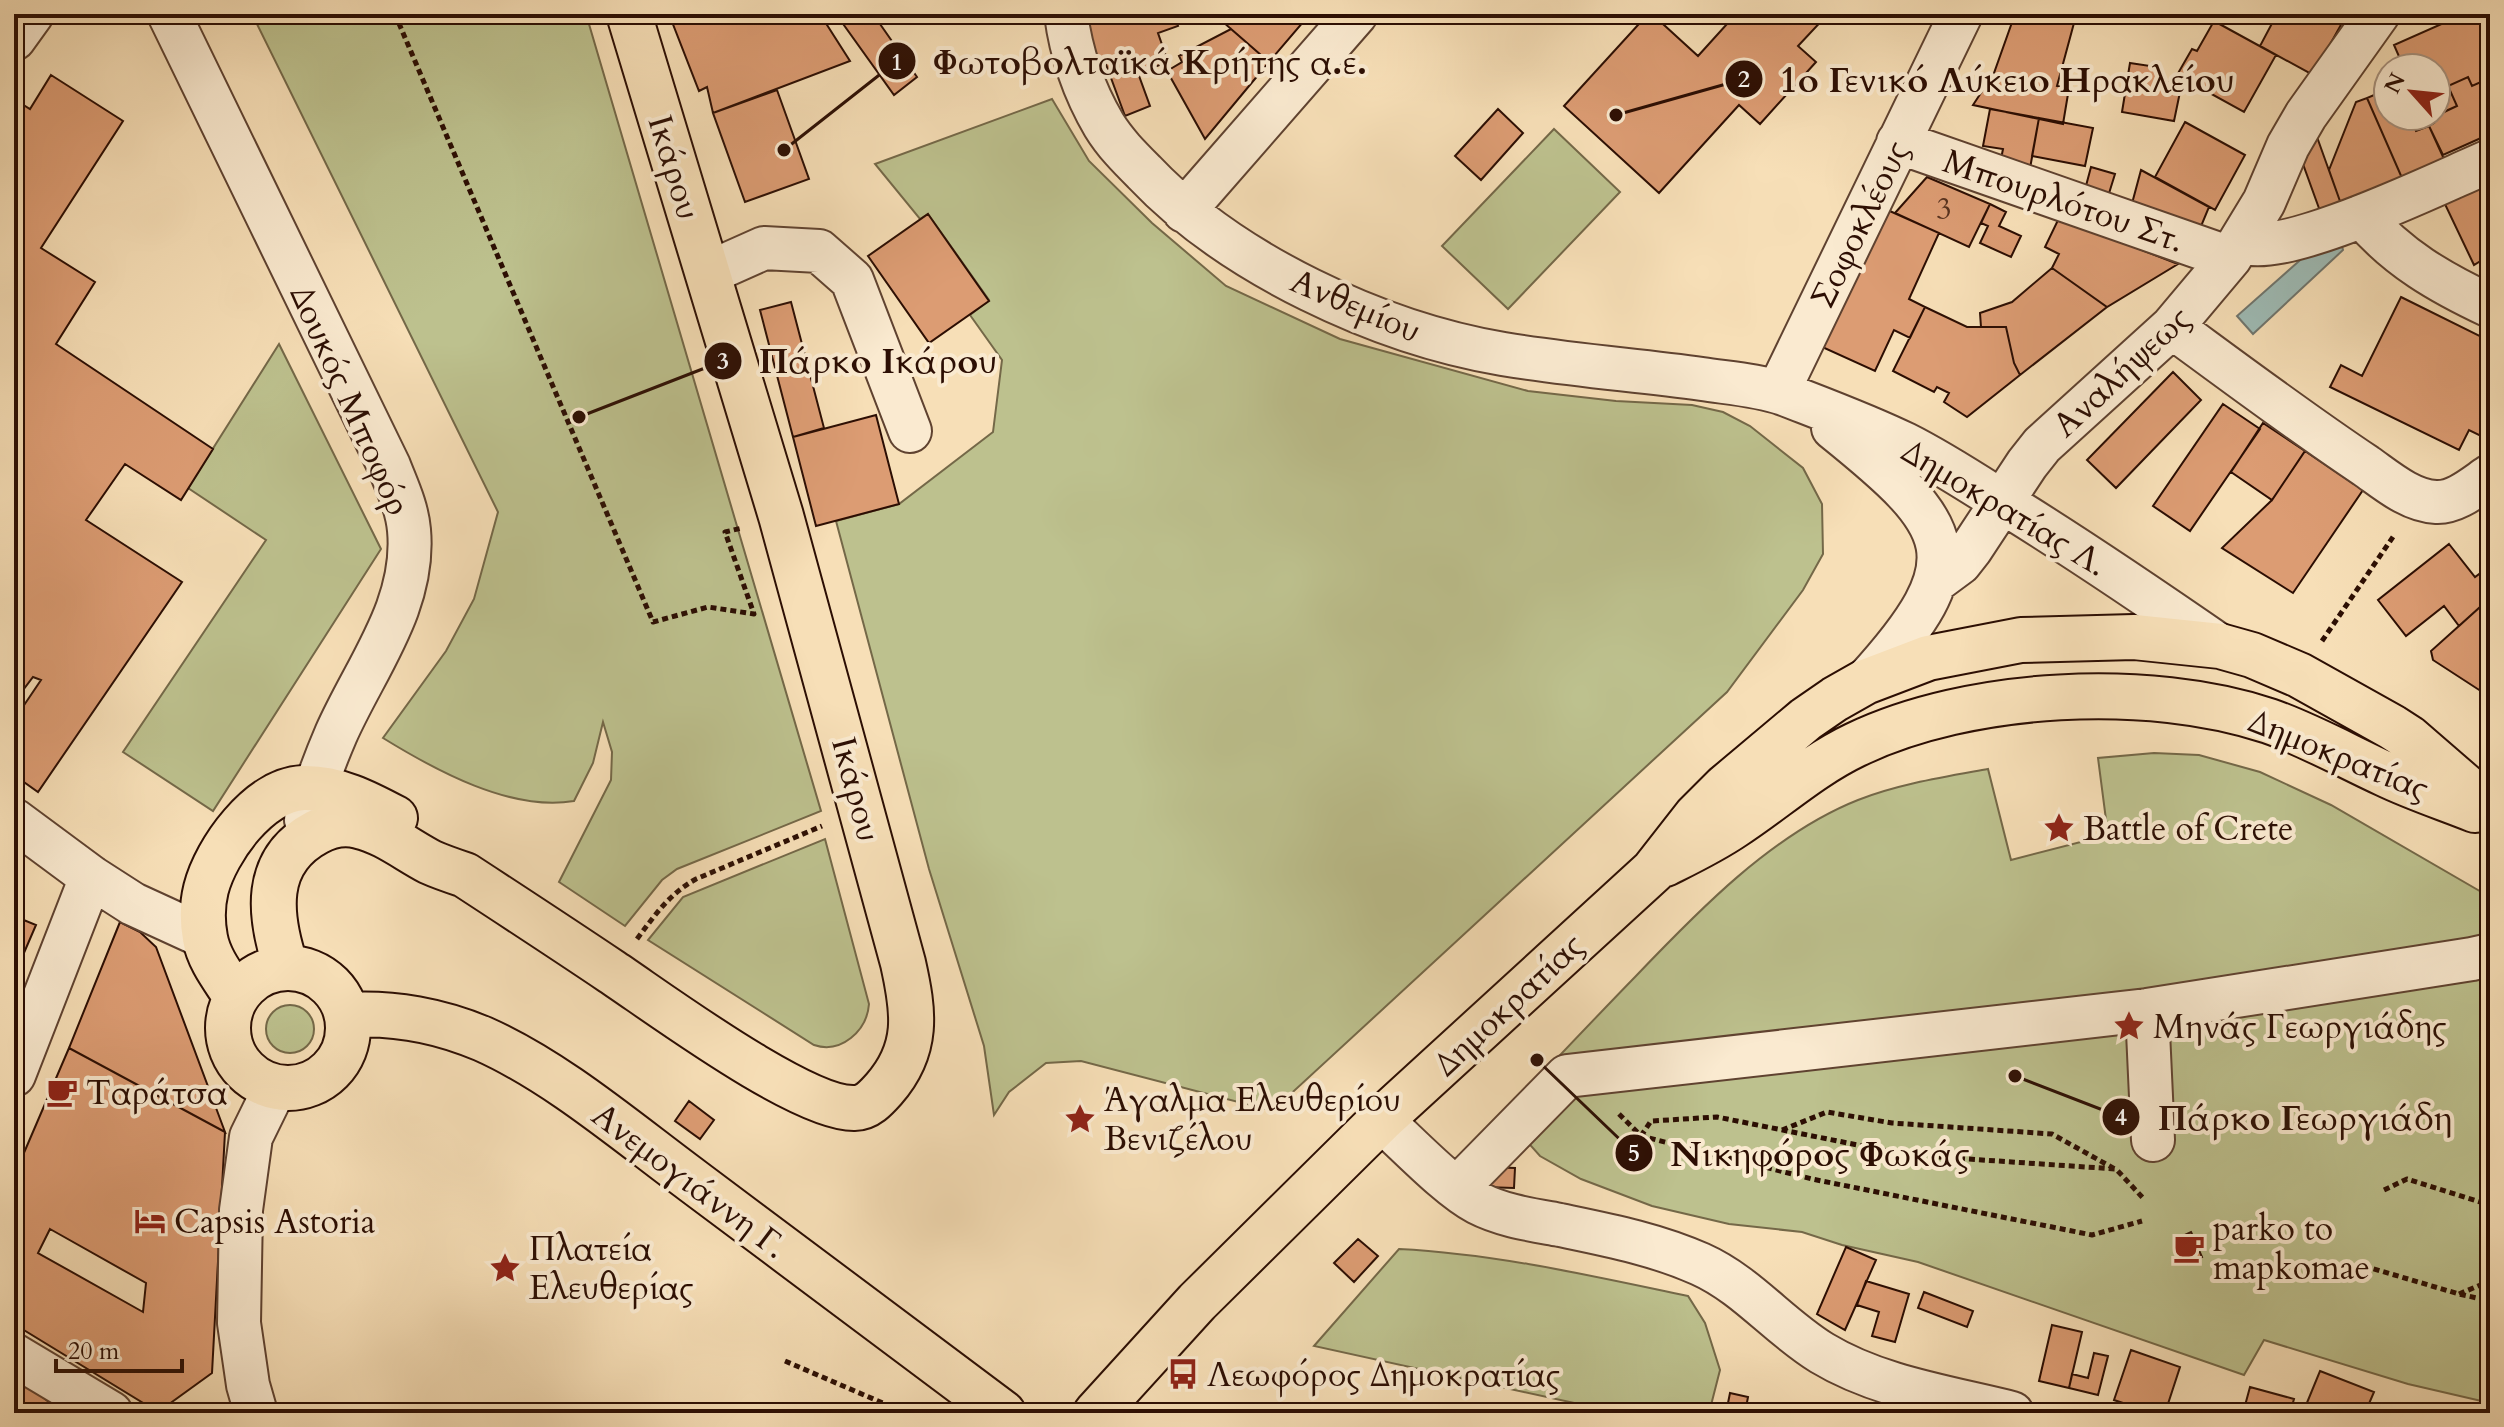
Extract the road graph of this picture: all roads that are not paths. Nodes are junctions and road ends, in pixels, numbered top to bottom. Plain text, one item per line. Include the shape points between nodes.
1 (32, 14) edge
2 (169, 14) edge
3 (629, 14) edge
4 (1066, 14) edge
5 (1356, 14) edge
6 (1961, 14) edge
7 (2378, 14) edge
8 (14, 39) edge
9 (1898, 142) junction
10 (2490, 161) edge
11 (1184, 211) junction
12 (2362, 216) junction
13 (2236, 250) junction
14 (708, 273) junction
15 (2490, 306) edge
16 (2172, 327) junction
17 (1788, 396) junction
18 (910, 431) dead end
19 (2490, 476) edge
20 (2002, 501) junction
21 (1937, 580) junction
22 (2220, 646) junction
23 (1865, 682) junction
24 (315, 789) junction
25 (2490, 808) edge
26 (2490, 816) edge
27 (14, 820) edge
28 (301, 841) junction
29 (1653, 871) junction
30 (465, 875) junction
31 (91, 877) junction
32 (205, 937) junction
33 (2490, 955) edge
34 (286, 967) junction
35 (236, 997) junction
36 (2147, 1010) junction
37 (347, 1015) junction
38 (14, 1075) edge
39 (275, 1088) junction
40 (1381, 1120) junction
41 (2153, 1140) dead end
42 (1457, 1188) junction
43 (14, 1355) edge
44 (111, 1413) edge
45 (256, 1413) edge
46 (1003, 1413) edge
47 (1096, 1413) edge
48 (2012, 1413) edge

1 - 8 street
2 - 24 street, Δουκός Μποφόρ via 406,510 409,551 398,609
3 - 14 main road, Ικάρου
4 - 11 street, Ανθεμίου via 1082,81 1105,126
5 - 11 street
6 - 9 street, Σοφοκλέους
7 - 13 street, Αναλήψεως via 2306,115
9 - 13 street, Μπουρλότου Στ.
9 - 17 street, Σοφοκλέους
10 - 12 street
11 - 17 street, Ανθεμίου via 1265,265 1361,312 1424,335 1500,353
12 - 13 street via 2280,243
12 - 15 street via 2419,268
13 - 16 street, Αναλήψεως
14 - 18 street via 764,248 819,251 852,280
14 - 30 main road, Ικάρου via 781,516 903,963 912,1019 905,1058 867,1105 839,1107 794,1088 698,1030
16 - 19 street via 2336,446 2419,498 2452,499
16 - 20 street, Αναλήψεως via 2042,445
17 - 20 street, Δημοκρατίας Λ. via 1907,445
17 - 21 street via 1896,480 1920,509 1939,546
20 - 21 street, Αναλήψεως via 1960,563
20 - 22 street, Δημοκρατίας Λ.
21 - 23 street via 1907,633
22 - 23 main road, Δημοκρατίας via 2134,637 2021,640 1928,658
22 - 25 main road, Δημοκρατίας via 2299,675 2409,738
23 - 29 main road, Δημοκρατίας via 1806,719 1725,787
24 - 28 street, Δουκός Μποφόρ
24 - 30 main road, Ικάρου via 350,796 402,822
24 - 32 main road, Ικάρου via 283,794 256,811 231,838 206,888
26 - 29 main road, Δημοκρατίας via 2249,715 2148,698 2038,700 1915,722 1854,746 1711,841
27 - 31 street
28 - 30 main road, Ικάρου via 330,826 355,825
28 - 34 main road via 281,867 274,894 275,926
29 - 40 main road, Δημοκρατίας
31 - 32 street via 133,904
31 - 38 street
32 - 35 main road, Ικάρου
33 - 36 street
34 - 35 main road via 254,977
34 - 37 main road via 318,975 338,994
35 - 39 main road via 227,1021 234,1056 258,1081
36 - 41 street
36 - 42 street via 1567,1076
37 - 39 main road via 342,1057 328,1073 313,1084
37 - 46 main road, Ανεμογιάννη Γ. via 428,1022 481,1039 532,1066
39 - 45 street via 251,1137 241,1210 239,1323
40 - 42 street
40 - 47 main road, Δημοκρατίας via 1197,1302
42 - 48 street via 1477,1202 1519,1217 1641,1243 1699,1264 1731,1280 1797,1337 1841,1364 1873,1378
43 - 44 street

